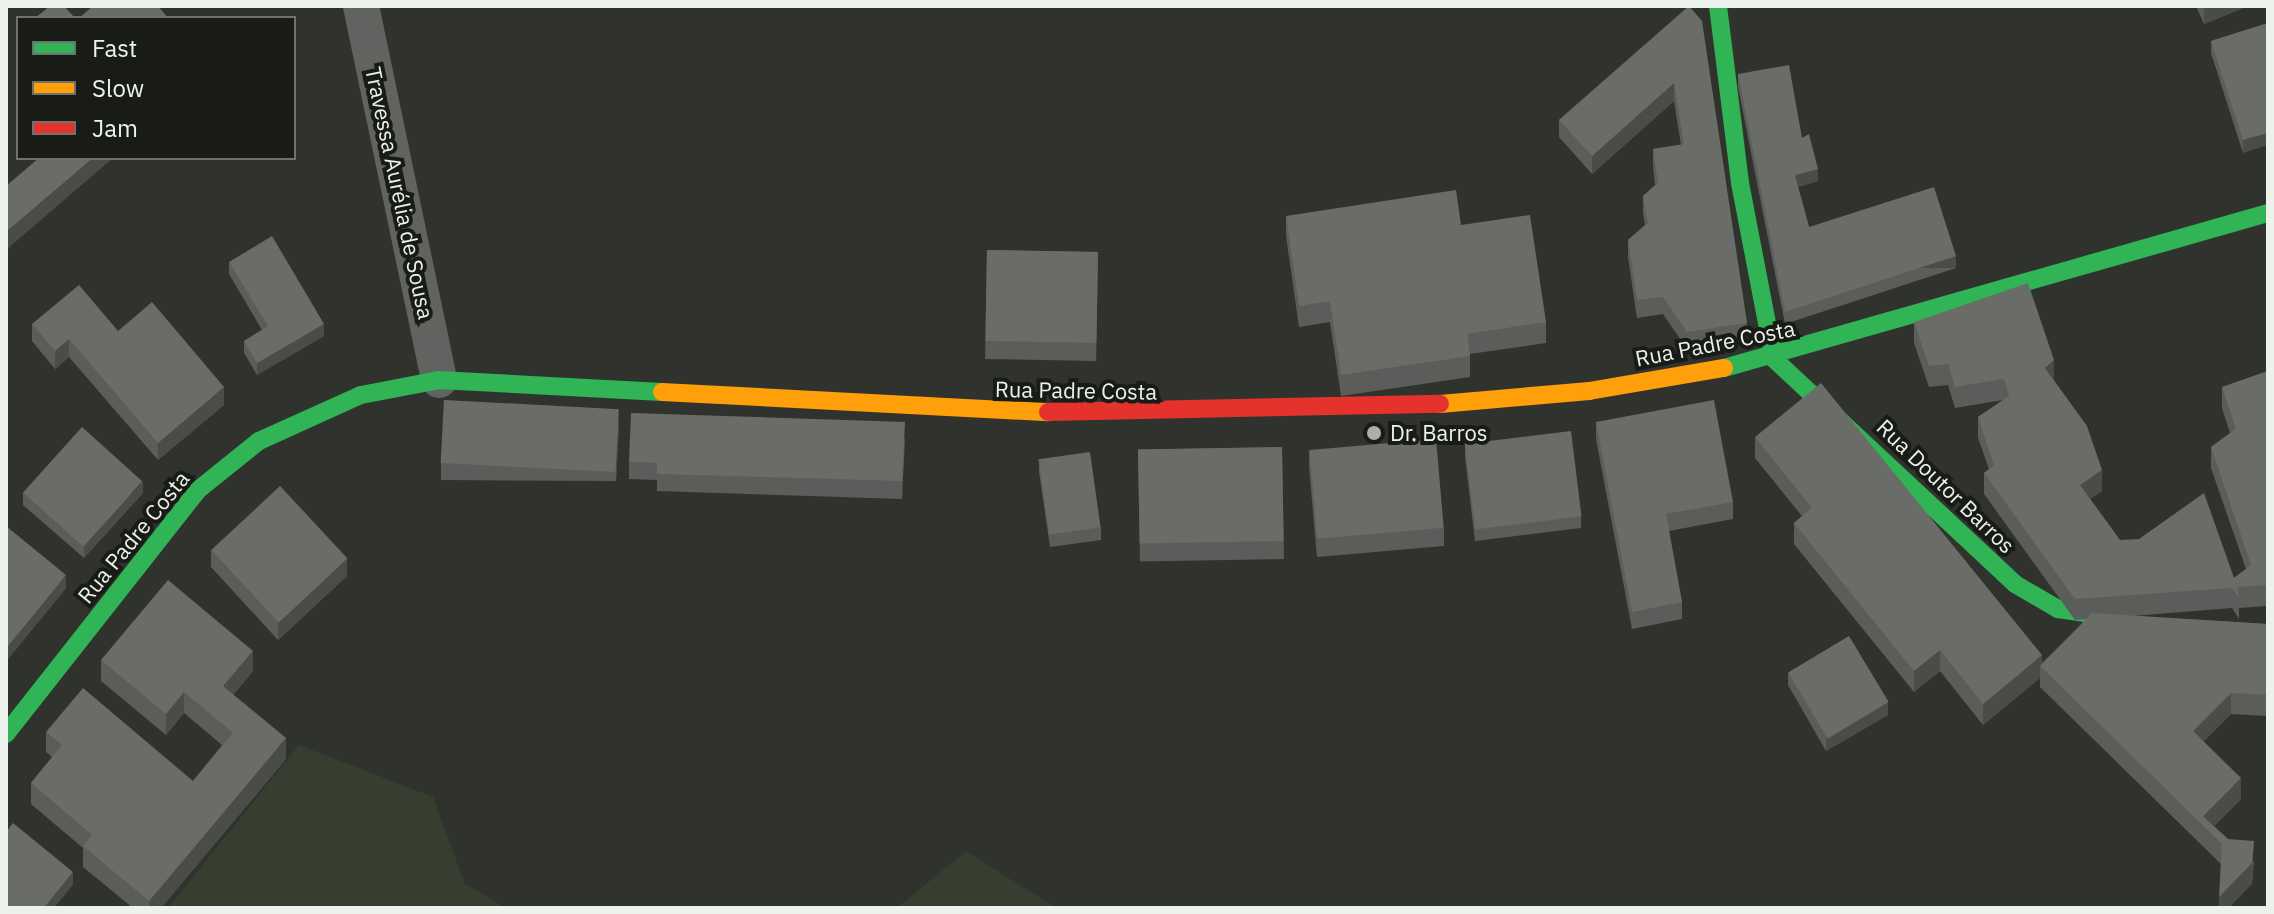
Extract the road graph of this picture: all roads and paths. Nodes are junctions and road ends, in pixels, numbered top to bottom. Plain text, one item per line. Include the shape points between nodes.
1 (361, 6) edge
2 (1718, 6) edge
3 (2268, 213) edge
4 (1774, 359) junction
5 (439, 380) junction
6 (2145, 621) edge
7 (6, 734) edge

1 - 5 street, Travessa Aurélia de Sousa
2 - 4 street via 1740,183
3 - 4 street, Rua Padre Costa
4 - 5 street, Rua Padre Costa via 1589,391 1422,406 1115,416
4 - 6 street, Rua Doutor Barros via 2015,584 2058,609
5 - 7 street, Rua Padre Costa via 361,395 284,428 210,480

